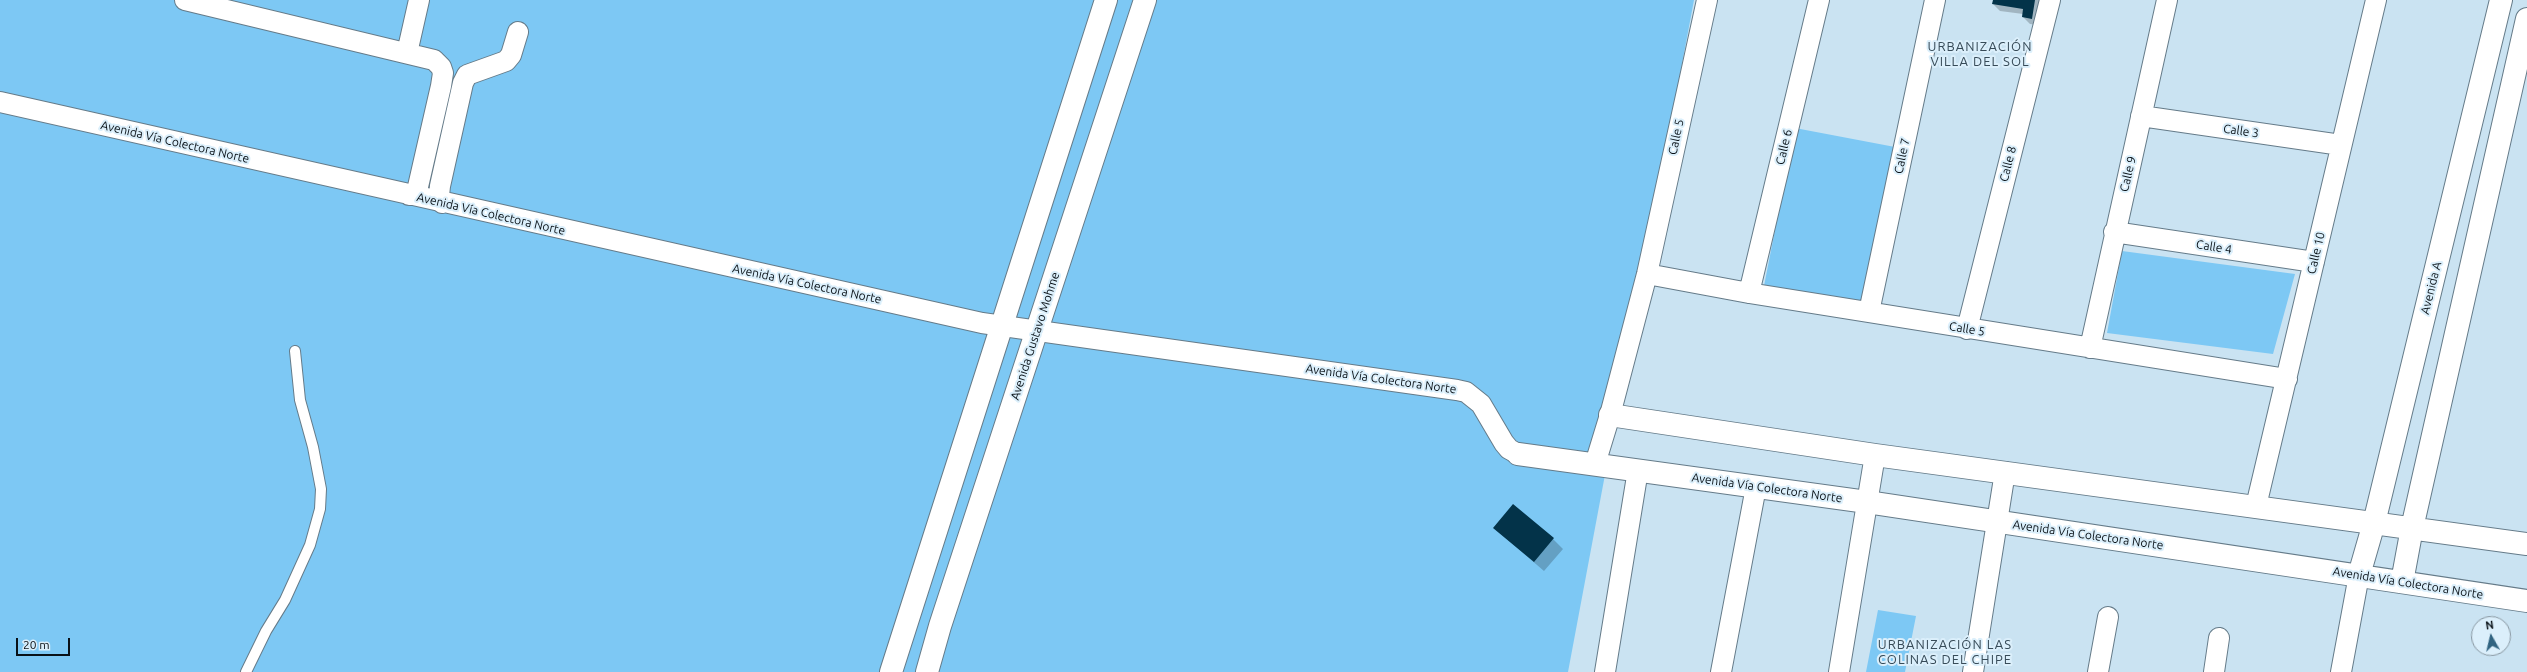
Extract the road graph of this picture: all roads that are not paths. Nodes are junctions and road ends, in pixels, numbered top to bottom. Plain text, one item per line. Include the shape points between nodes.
1 (185, 0) edge
2 (419, 0) edge
3 (1106, 0) edge
4 (1145, 0) edge
5 (1708, 0) edge
6 (1819, 0) edge
7 (1935, 0) edge
8 (2050, 0) edge
9 (2167, 0) edge
10 (2376, 0) edge
11 (2501, 0) edge
12 (2527, 19) edge
13 (518, 32) dead end
14 (407, 53) junction
15 (0, 102) edge
16 (2141, 116) junction
17 (2341, 145) junction
18 (409, 195) junction
19 (442, 203) junction
20 (2114, 232) junction
21 (2314, 262) junction
22 (1647, 274) junction
23 (1750, 293) junction
24 (1869, 312) junction
25 (992, 325) junction
26 (1967, 329) junction
27 (1036, 331) junction
28 (2090, 348) junction
29 (295, 351) dead end
30 (2287, 379) junction
31 (1610, 415) junction
32 (1518, 454) joint
33 (1875, 455) junction
34 (1595, 464) junction
35 (1638, 470) junction
36 (2005, 472) junction
37 (1756, 487) junction
38 (1866, 502) junction
39 (2256, 506) junction
40 (1996, 522) junction
41 (2374, 523) junction
42 (2412, 528) junction
43 (2527, 544) edge
44 (2359, 575) junction
45 (2402, 582) junction
46 (2527, 601) edge
47 (2108, 617) dead end
48 (2219, 638) dead end
49 (246, 672) edge
50 (891, 672) edge
51 (927, 672) edge
52 (1605, 672) edge
53 (1720, 672) edge
54 (1839, 672) edge
55 (1973, 672) edge
56 (2098, 672) edge
57 (2214, 672) edge
58 (2341, 672) edge

1 - 14 street
2 - 14 street
3 - 25 street
4 - 27 street, Avenida Gustavo Mohme
5 - 22 street, Calle 5
6 - 23 street, Calle 6
7 - 24 street, Calle 7
8 - 26 street, Calle 8
9 - 16 street, Calle 9
10 - 17 street, Calle 10
11 - 41 street, Avenida A
12 - 42 street
13 - 19 street via 511,55 506,61 467,75 463,83 440,186 439,196
14 - 18 street via 434,60 443,73 417,191
15 - 18 street, Avenida Vía Colectora Norte
16 - 17 street, Calle 3
16 - 20 street, Calle 9
17 - 21 street, Calle 10
18 - 19 street, Avenida Vía Colectora Norte
19 - 25 street, Avenida Vía Colectora Norte
20 - 21 street, Calle 4
20 - 28 street, Calle 9
21 - 30 street, Calle 10
22 - 23 street, Calle 5
22 - 31 street, Calle 5
23 - 24 street, Calle 5
24 - 26 street, Calle 5
25 - 27 street, Avenida Vía Colectora Norte
25 - 50 street
26 - 28 street, Calle 5
27 - 32 street, Avenida Vía Colectora Norte via 1466,392 1481,404 1504,443
27 - 51 street, Avenida Gustavo Mohme
28 - 30 street, Calle 5
29 - 49 lane via 300,400 321,489 320,509 310,545 285,600 266,630
30 - 39 street, Calle 10
31 - 33 street
31 - 34 street, Calle 5
32 - 34 street, Avenida Vía Colectora Norte
33 - 36 street
33 - 38 street
34 - 35 street, Avenida Vía Colectora Norte
35 - 37 street, Avenida Vía Colectora Norte
35 - 52 street
36 - 39 street
36 - 40 street
37 - 38 street, Avenida Vía Colectora Norte
37 - 53 street
38 - 40 street, Avenida Vía Colectora Norte
38 - 54 street
39 - 41 street
40 - 44 street, Avenida Vía Colectora Norte
40 - 55 street
41 - 42 street
41 - 44 street, Avenida A
42 - 43 street
42 - 45 street
44 - 45 street, Avenida Vía Colectora Norte
44 - 58 street
45 - 46 street, Avenida Vía Colectora Norte
47 - 56 street
48 - 57 street

